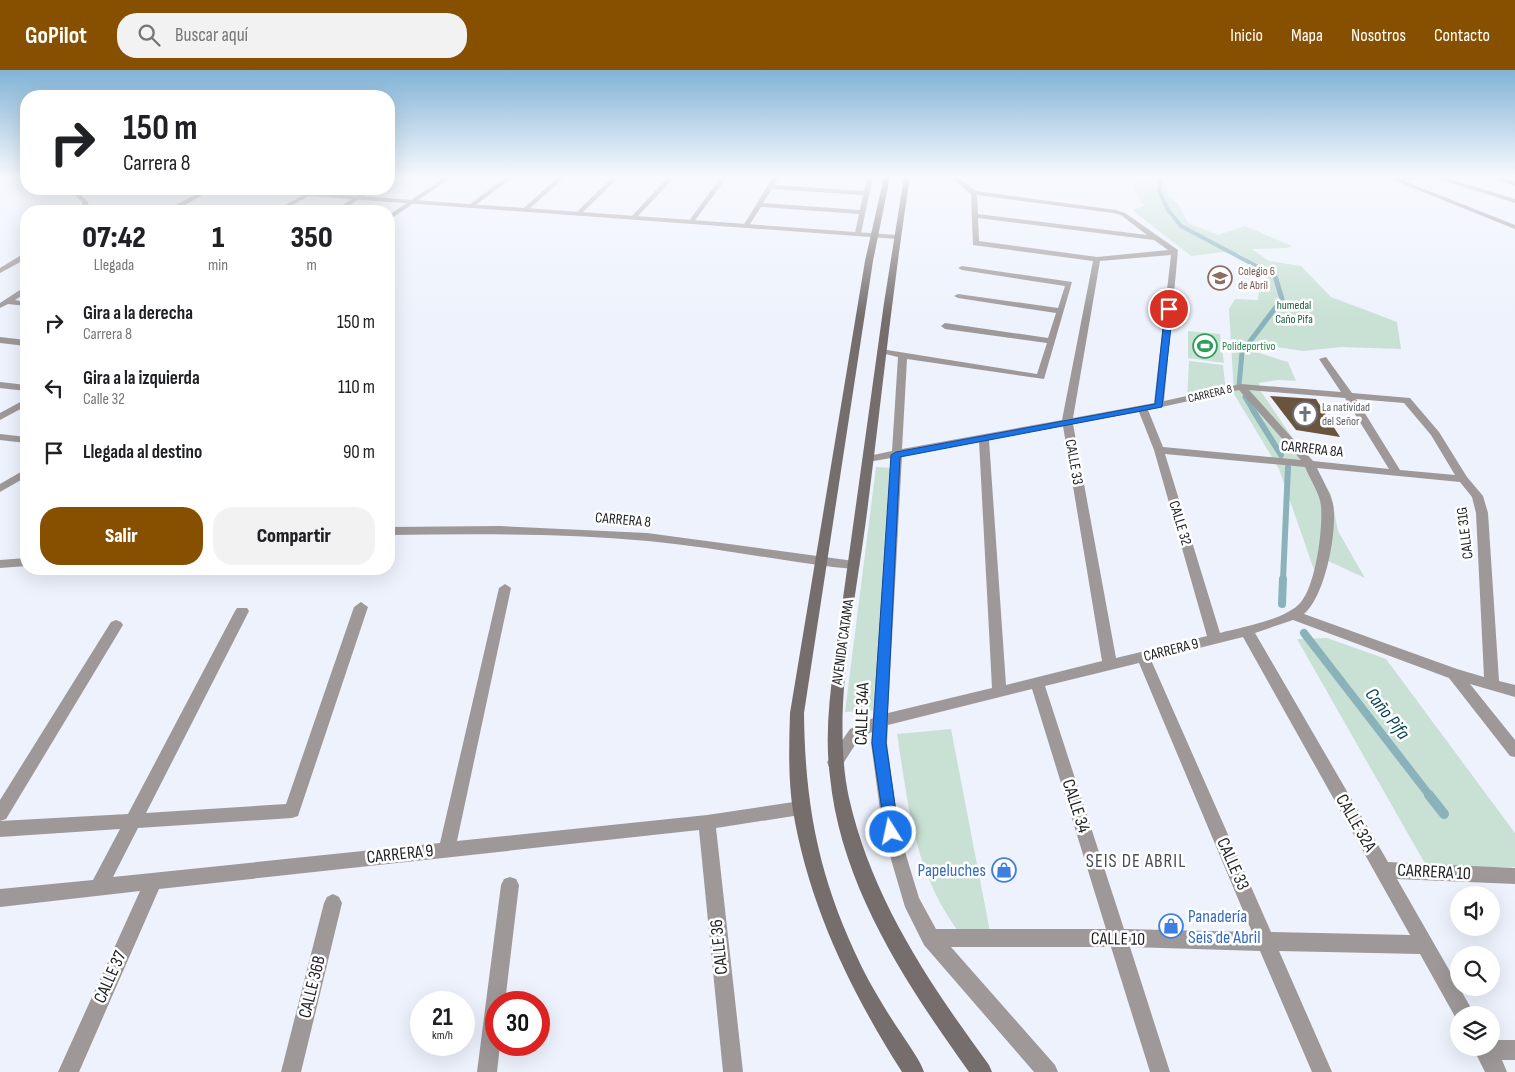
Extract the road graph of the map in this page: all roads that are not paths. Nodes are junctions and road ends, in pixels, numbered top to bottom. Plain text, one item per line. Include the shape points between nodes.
1 (715, 224) edge
2 (860, 224) edge
3 (877, 224) edge
4 (899, 224) edge
5 (975, 224) edge
6 (1040, 224) edge
7 (1135, 224) edge
8 (746, 226) joint
9 (858, 233) junction
10 (874, 235) junction
11 (897, 237) junction
12 (1158, 238) junction
13 (1175, 252) junction
14 (20, 259) edge
15 (1098, 259) junction
16 (962, 268) dead end
17 (0, 271) edge
18 (20, 294) edge
19 (958, 296) dead end
20 (8, 302) junction
21 (20, 303) edge
22 (0, 306) edge
23 (1061, 311) junction
24 (945, 326) dead end
25 (0, 340) edge
26 (1052, 341) junction
27 (20, 342) edge
28 (881, 352) junction
29 (902, 355) junction
30 (1323, 359) dead end
31 (0, 385) edge
32 (20, 387) edge
33 (1241, 387) junction
34 (1350, 396) junction
35 (1407, 400) joint
36 (20, 405) edge
37 (1159, 406) junction
38 (1142, 408) junction
39 (0, 417) edge
40 (1067, 421) junction
41 (0, 437) edge
42 (984, 438) junction
43 (20, 439) edge
44 (1159, 450) junction
45 (896, 455) junction
46 (868, 459) junction
47 (1310, 463) junction
48 (1397, 473) junction
49 (20, 476) edge
50 (1463, 479) junction
51 (0, 489) edge
52 (395, 531) edge
53 (20, 562) edge
54 (821, 562) junction
55 (0, 564) edge
56 (854, 565) junction
57 (504, 588) dead end
58 (361, 607) dead end
59 (242, 611) dead end
60 (1294, 615) junction
61 (116, 626) dead end
62 (1247, 631) junction
63 (1215, 639) junction
64 (1143, 657) junction
65 (1110, 665) junction
66 (1454, 674) junction
67 (1037, 683) junction
68 (1492, 684) junction
69 (1515, 691) edge
70 (999, 692) junction
71 (881, 721) junction
72 (1515, 752) edge
73 (835, 762) junction
74 (800, 808) junction
75 (0, 814) edge
76 (133, 821) junction
77 (707, 822) junction
78 (0, 828) edge
79 (447, 849) junction
80 (1382, 870) junction
81 (1515, 876) edge
82 (153, 882) junction
83 (510, 885) dead end
84 (98, 888) junction
85 (0, 898) edge
86 (333, 903) dead end
87 (931, 938) junction
88 (1118, 938) junction
89 (1267, 942) junction
90 (1425, 945) junction
91 (1460, 1006) edge
92 (1500, 1050) edge
93 (1515, 1050) edge
94 (1488, 1056) edge
95 (68, 1072) edge
96 (291, 1072) edge
97 (487, 1072) edge
98 (732, 1072) edge
99 (914, 1072) edge
100 (982, 1072) edge
101 (1048, 1072) edge
102 (1160, 1072) edge
103 (1322, 1072) edge
104 (1497, 1072) edge

1 - 8 street
2 - 9 street
3 - 10 main road
4 - 11 main road, AVENIDA CATAMA
5 - 15 street via 976,243
6 - 12 street
7 - 12 street
8 - 9 street
9 - 10 street
10 - 11 street
10 - 54 main road
11 - 28 main road, AVENIDA CATAMA
12 - 13 street
13 - 15 street
13 - 37 street
14 - 17 street
15 - 40 street, CALLE 33
16 - 23 street via 1069,284
18 - 20 street
19 - 23 street
20 - 21 street
20 - 22 street
23 - 26 street
24 - 26 street
25 - 27 street
26 - 29 street via 1041,377
28 - 29 street
28 - 46 main road, AVENIDA CATAMA
29 - 45 street, CALLE 34A
30 - 34 street
31 - 32 street
33 - 34 street, CARRERA 8
33 - 37 street, CARRERA 8
33 - 47 street
34 - 35 street, CARRERA 8
34 - 48 street
35 - 50 street, CALLE 31G via 1435,434
36 - 39 street
37 - 38 street, CARRERA 8
38 - 40 street, CARRERA 8
38 - 44 street, CALLE 32
40 - 42 street, CARRERA 8
40 - 65 street, CALLE 33
41 - 43 street
42 - 45 street, CARRERA 8
42 - 70 street
44 - 47 street, CARRERA 8A
44 - 63 street, CALLE 32
45 - 46 street, CARRERA 8
45 - 71 street, CALLE 34A
46 - 56 main road, AVENIDA CATAMA
47 - 48 street, CARRERA 8A
47 - 60 street via 1327,504 1328,538 1318,579 1307,604
48 - 50 street, CARRERA 8A
49 - 51 street
50 - 68 street, CALLE 31G via 1477,496 1482,513
52 - 54 street, CARRERA 8 via 546,530 685,541
53 - 55 street
54 - 56 street, CARRERA 8
54 - 74 main road via 797,713
56 - 73 main road, AVENIDA CATAMA via 835,700
57 - 79 street
58 - 76 street via 292,811
59 - 76 street
60 - 62 street, CARRERA 9
60 - 66 street
61 - 75 street
62 - 63 street, CARRERA 9
62 - 80 street, CALLE 32A
63 - 64 street, CARRERA 9
64 - 65 street, CARRERA 9
64 - 89 street, CALLE 33
65 - 67 street, CARRERA 9
66 - 68 street
66 - 72 street
67 - 70 street, CARRERA 9
67 - 88 street, CALLE 34
68 - 69 street
70 - 71 street, CARRERA 9
71 - 73 street, CARRERA 9 via 855,733
71 - 87 street, CALLE 34A via 879,743 891,832 911,901
73 - 100 main road, AVENIDA CATAMA via 849,833 880,914 902,958
74 - 77 street, CARRERA 9
74 - 99 main road via 809,852 832,924 875,1012
76 - 78 street
76 - 84 street
77 - 79 street, CARRERA 9
77 - 98 street, CALLE 36
79 - 82 street, CARRERA 9
80 - 81 street, CARRERA 10
80 - 90 street, CALLE 32A
82 - 84 street, CARRERA 9
82 - 95 street, CALLE 37
83 - 97 street
84 - 85 street, CARRERA 9
86 - 96 street, CALLE 36B
87 - 88 street, CALLE 10
87 - 101 street, CALLE 34A
88 - 89 street, CALLE 10
88 - 102 street, CALLE 34
89 - 90 street, CALLE 10
89 - 103 street, CALLE 33
90 - 91 street, CALLE 32A
92 - 93 street
94 - 104 street

